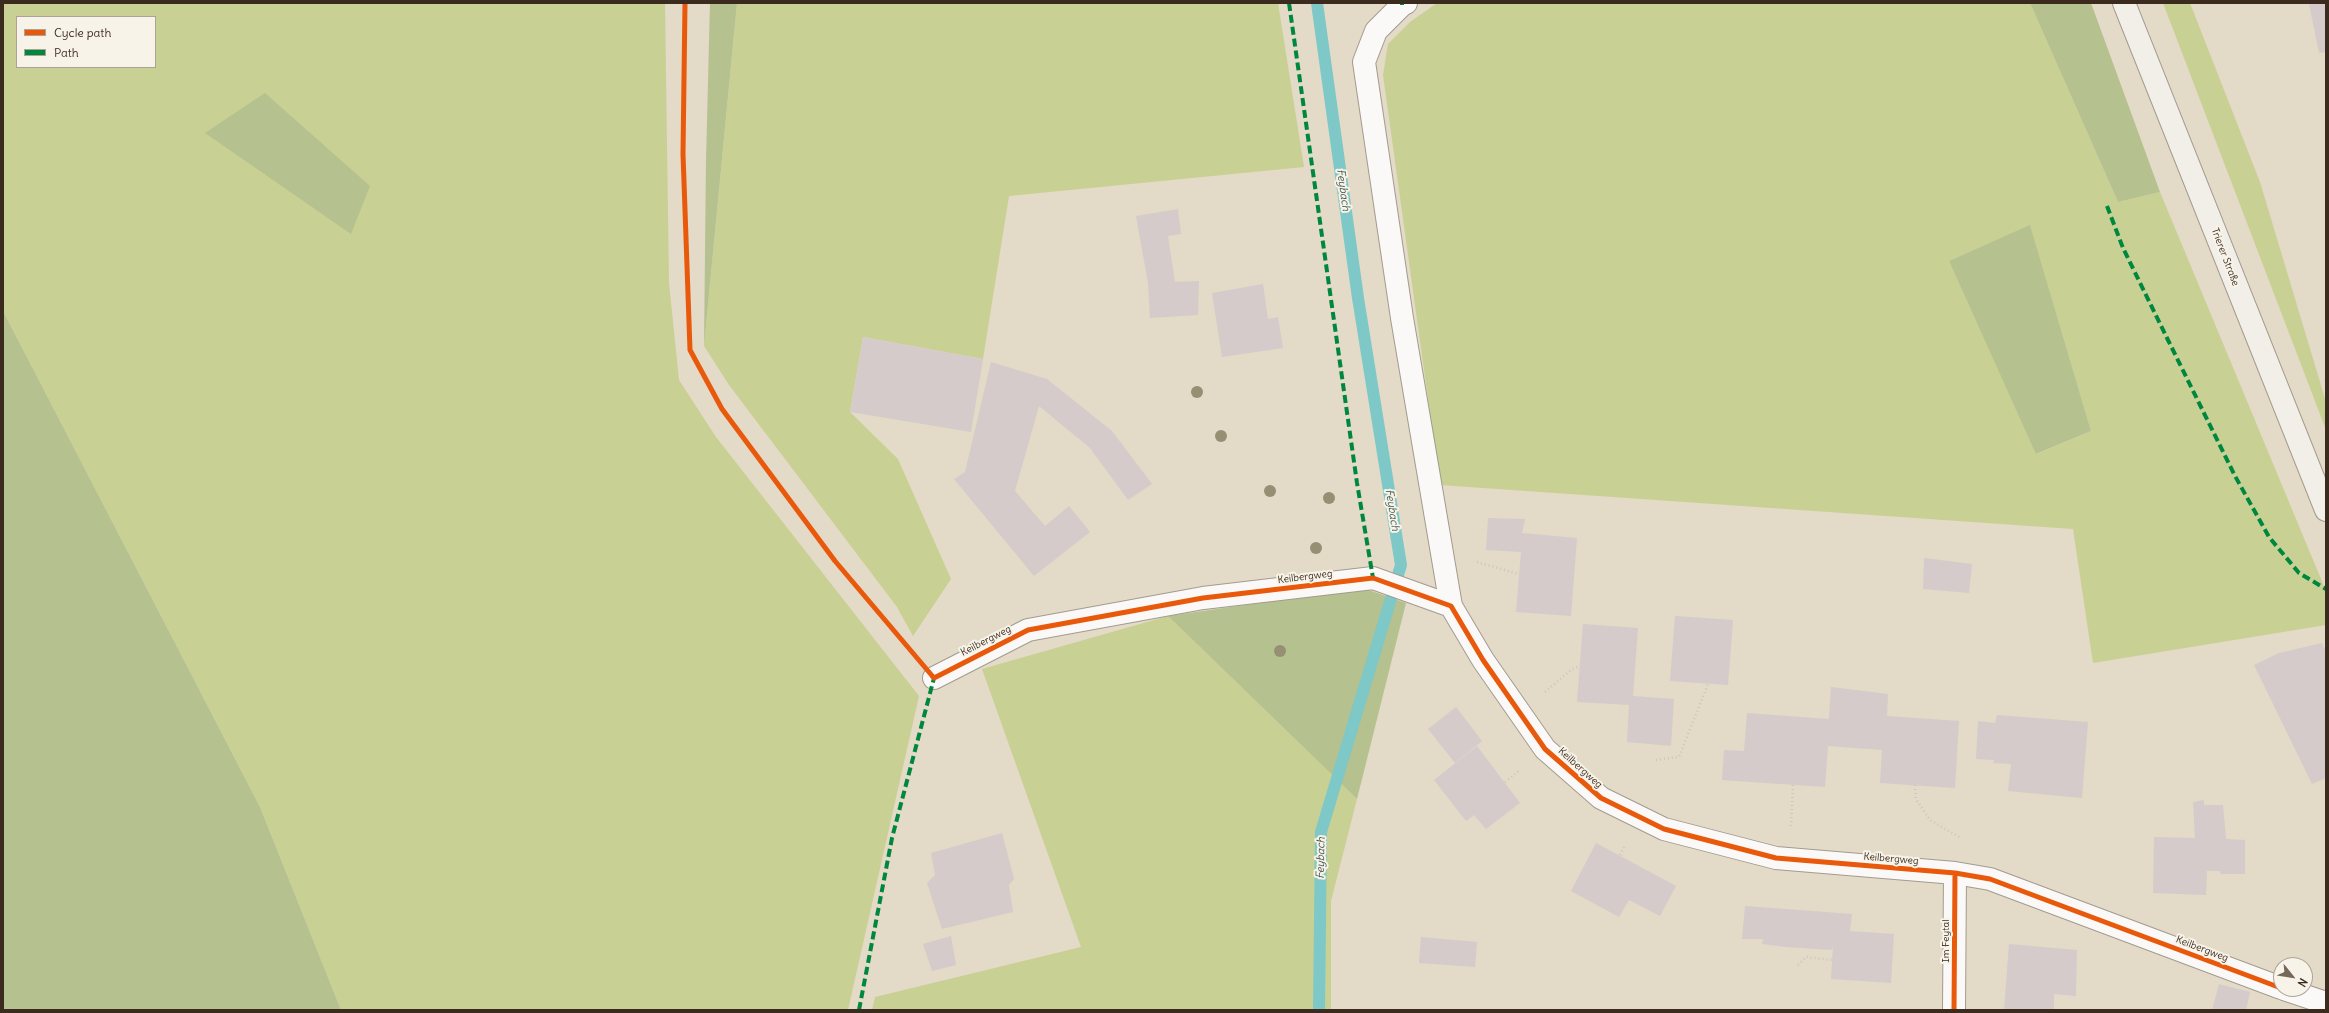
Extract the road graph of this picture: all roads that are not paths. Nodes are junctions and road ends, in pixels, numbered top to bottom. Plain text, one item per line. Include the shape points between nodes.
1 (1406, 3) edge
2 (2124, 3) edge
3 (2326, 510) edge
4 (1451, 606) junction
5 (934, 678) dead end
6 (1955, 873) junction
7 (2273, 986) edge
8 (2307, 997) edge
9 (2326, 1003) edge
10 (1954, 1010) edge

1 - 4 street via 1376,31 1364,62 1402,318
2 - 3 main road, Trierer Straße
4 - 5 street, Keilbergweg via 1373,578 1203,598 1028,630
4 - 6 street, Keilbergweg via 1484,660 1545,749 1605,801 1664,829 1776,858
6 - 7 street, Keilbergweg via 1990,879
6 - 10 street, Im Feytal
8 - 9 street, Keilbergweg

